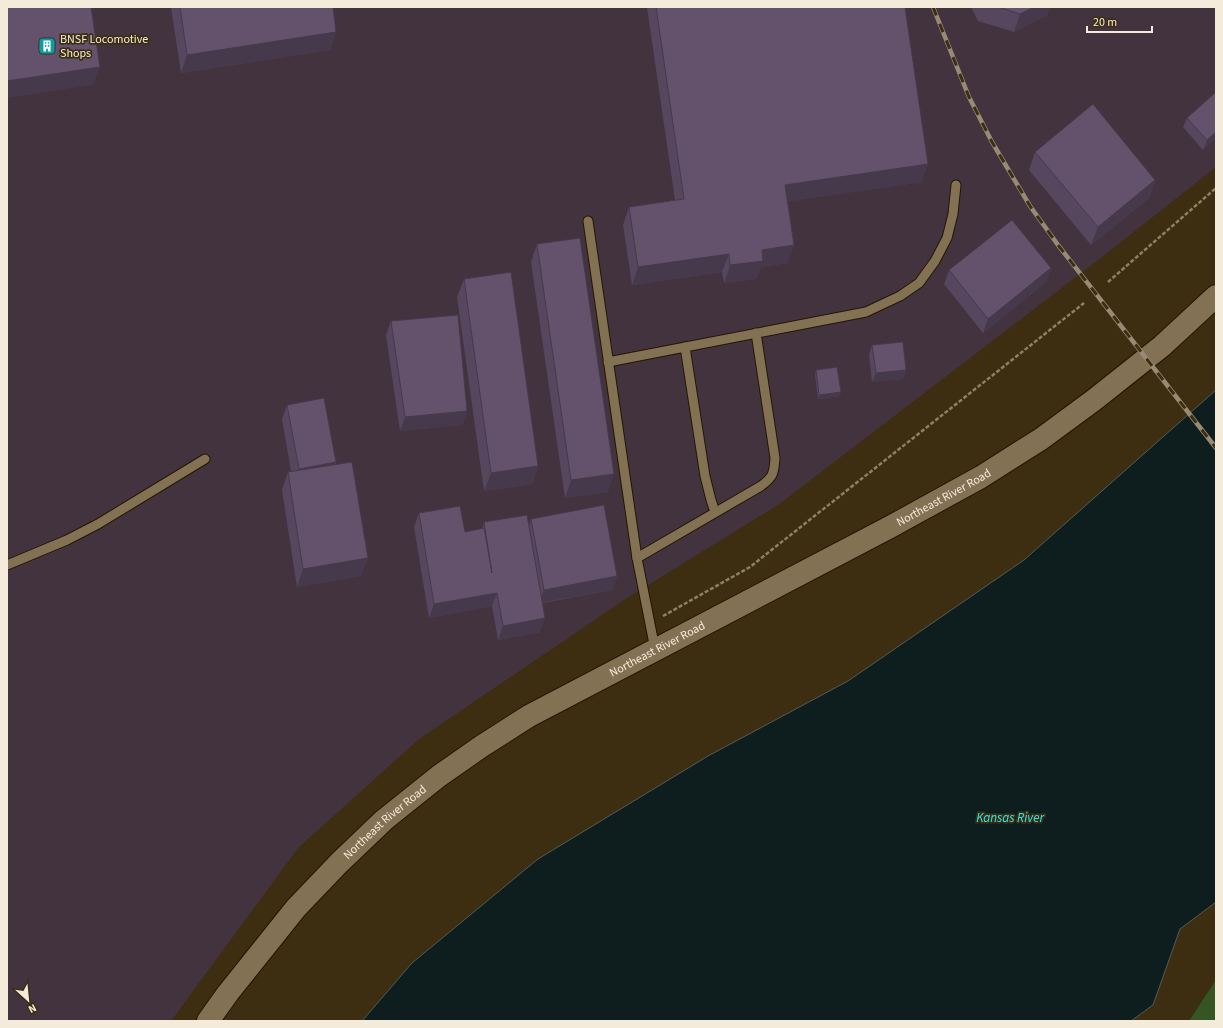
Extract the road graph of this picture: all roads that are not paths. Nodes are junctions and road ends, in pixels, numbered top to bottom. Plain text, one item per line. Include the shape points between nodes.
1 (956, 185) dead end
2 (588, 221) dead end
3 (1216, 296) edge
4 (756, 333) junction
5 (686, 347) junction
6 (608, 362) junction
7 (204, 459) dead end
8 (715, 512) junction
9 (637, 558) junction
10 (7, 565) edge
11 (655, 649) junction
12 (208, 1021) edge

1 - 4 lane via 947,238 919,283 900,296 866,312
2 - 6 lane
3 - 11 street, Northeast River Road via 1162,346 1094,400 1041,439 981,477
4 - 5 lane
4 - 8 lane via 775,458 774,469 770,479 761,486
5 - 6 lane
5 - 8 lane via 705,476
6 - 9 lane
7 - 10 lane via 98,524
8 - 9 lane
9 - 11 lane
11 - 12 street, Northeast River Road via 529,716 439,776 384,820 296,908

